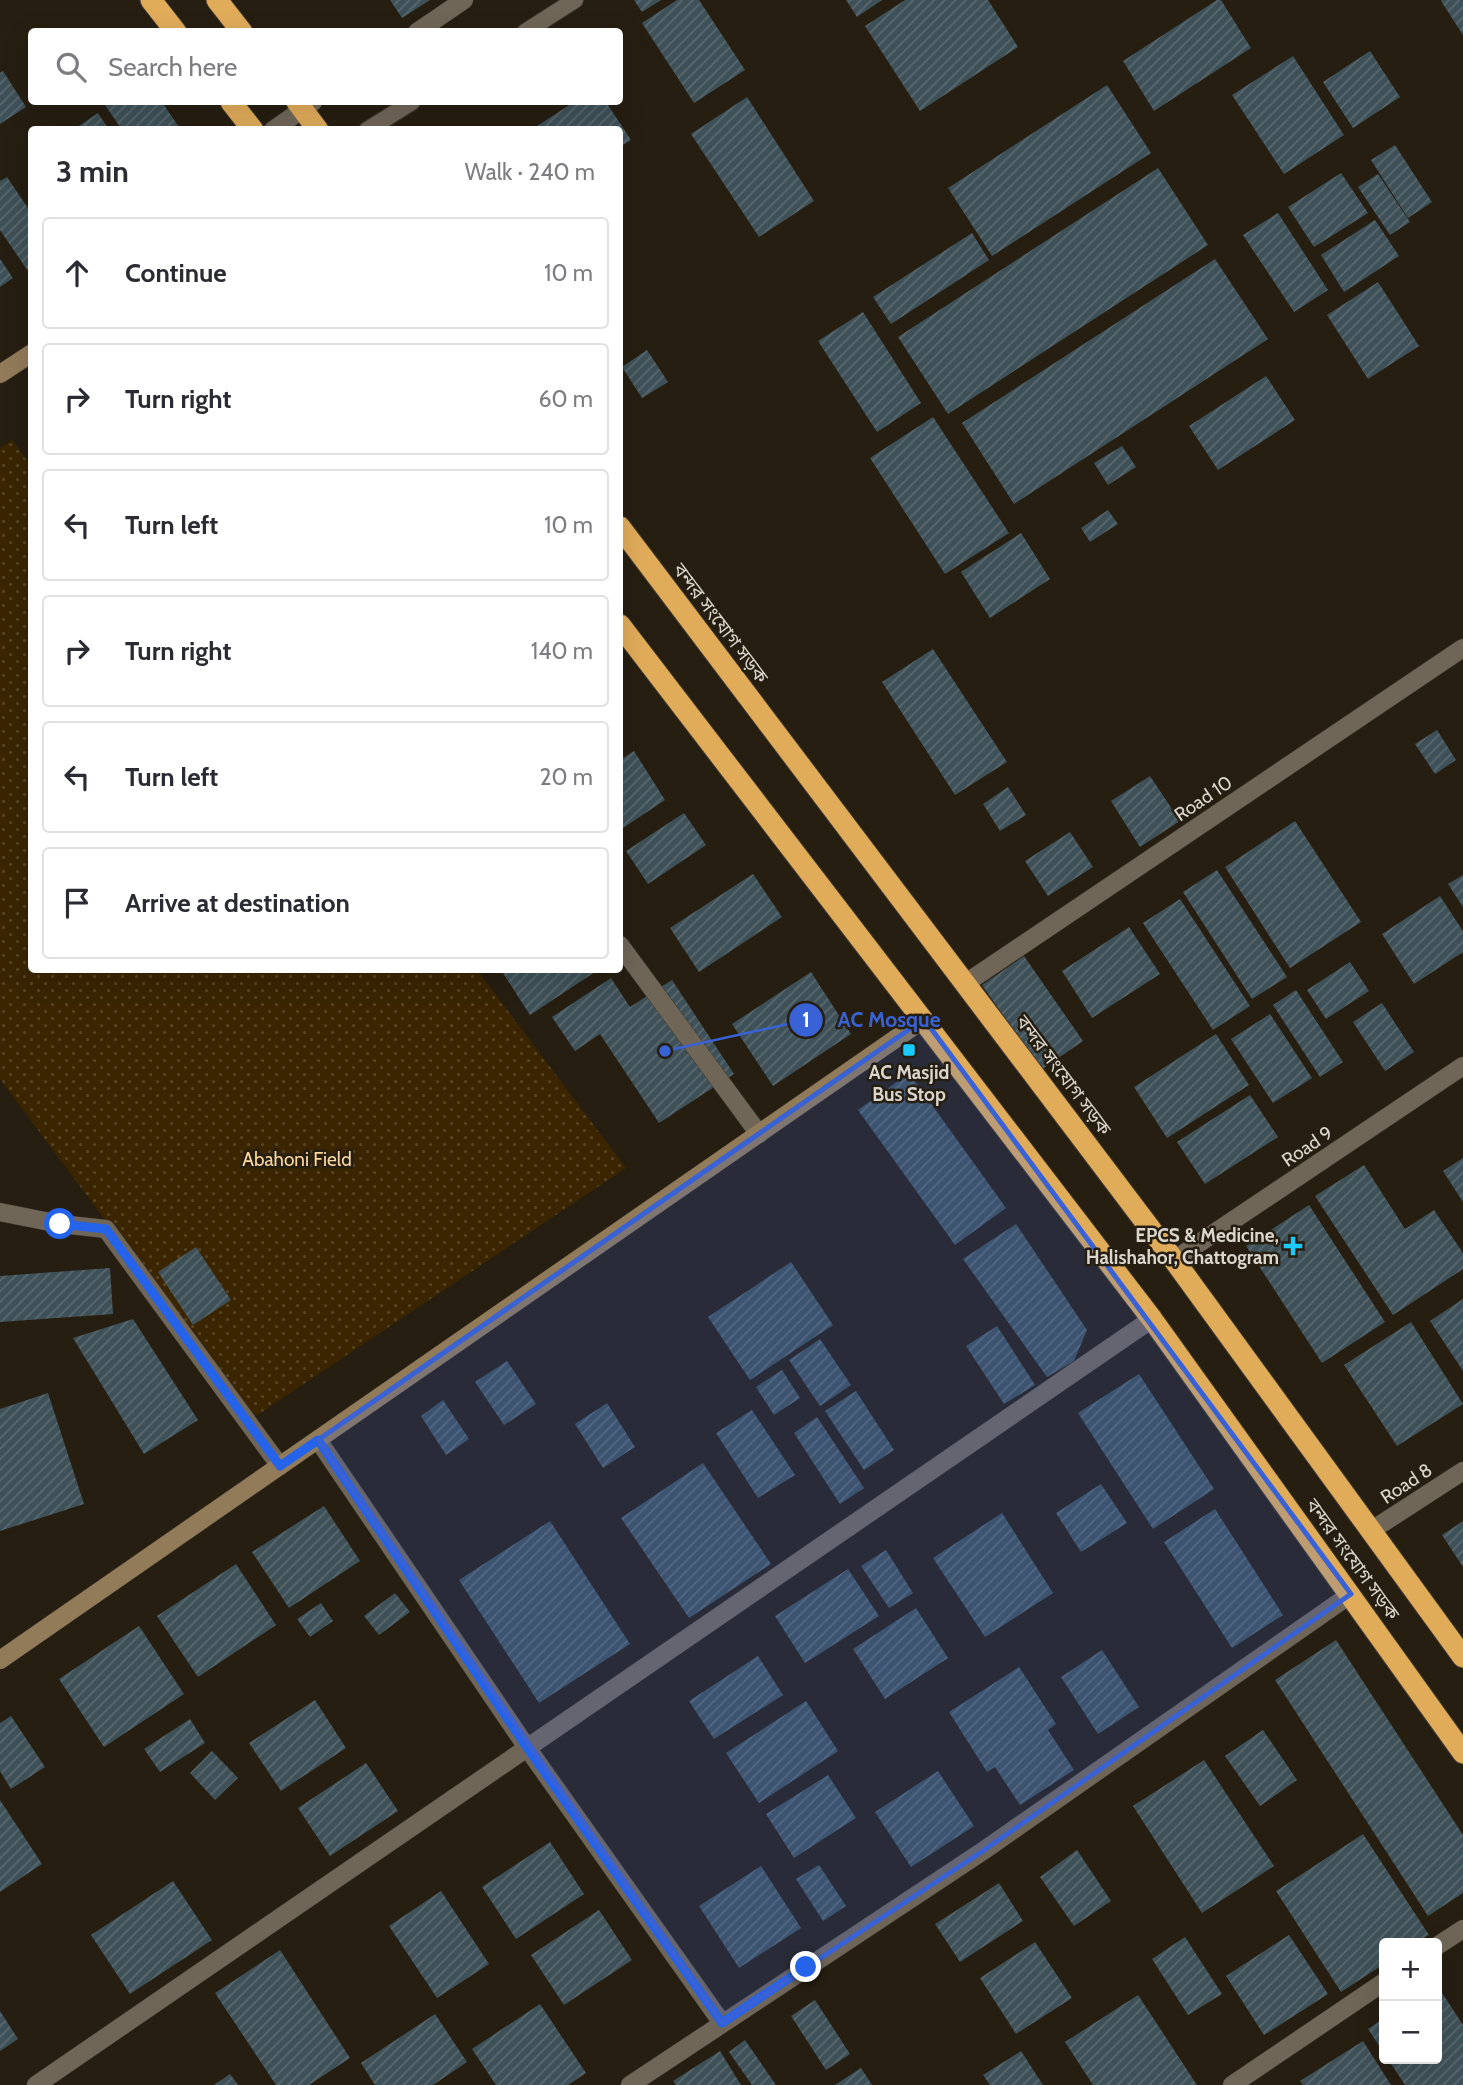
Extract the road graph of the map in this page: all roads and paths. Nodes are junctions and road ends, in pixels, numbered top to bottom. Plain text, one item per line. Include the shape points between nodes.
1 (151, 0) edge
2 (217, 0) edge
3 (464, 0) edge
4 (575, 0) edge
5 (173, 28) edge
6 (239, 28) edge
7 (423, 28) edge
8 (531, 28) edge
9 (233, 105) edge
10 (303, 105) edge
11 (305, 105) edge
12 (407, 105) edge
13 (250, 126) edge
14 (279, 126) edge
15 (316, 126) edge
16 (373, 126) edge
17 (28, 356) edge
18 (0, 374) edge
19 (623, 531) edge
20 (623, 629) edge
21 (1463, 648) edge
22 (623, 949) edge
23 (966, 983) junction
24 (924, 1019) junction
25 (1463, 1066) edge
26 (759, 1134) junction
27 (0, 1212) edge
28 (1174, 1260) junction
29 (1152, 1319) junction
30 (318, 1440) junction
31 (280, 1466) junction
32 (1463, 1471) edge
33 (1373, 1530) junction
34 (1351, 1594) junction
35 (1463, 1657) edge
36 (0, 1660) edge
37 (528, 1749) junction
38 (1463, 1753) edge
39 (1463, 1929) edge
40 (1442, 1943) edge
41 (1379, 1985) edge
42 (722, 2023) junction
43 (36, 2085) edge
44 (630, 2085) edge
45 (1232, 2085) edge

1 - 5 highway
2 - 6 highway
3 - 7 street
4 - 8 lane
9 - 13 highway
10 - 14 street
11 - 15 highway
12 - 16 lane
17 - 18 street
19 - 23 highway, বন্দর সংযোগ সড়ক
20 - 24 highway, বন্দর সংযোগ সড়ক
21 - 23 street, Road 10
22 - 26 street
23 - 28 highway, বন্দর সংযোগ সড়ক
24 - 26 street
24 - 29 highway, বন্দর সংযোগ সড়ক
25 - 28 street, Road 9
26 - 30 street
27 - 31 street via 106,1229
28 - 33 highway, বন্দর সংযোগ সড়ক
29 - 34 highway, বন্দর সংযোগ সড়ক
29 - 37 street
30 - 31 street
30 - 37 street
31 - 36 street
32 - 33 street, Road 8
33 - 35 highway, বন্দর সংযোগ সড়ক
34 - 38 highway, বন্দর সংযোগ সড়ক
34 - 42 street via 983,1851
37 - 42 street
37 - 43 street
39 - 40 street
41 - 45 street
42 - 44 street

